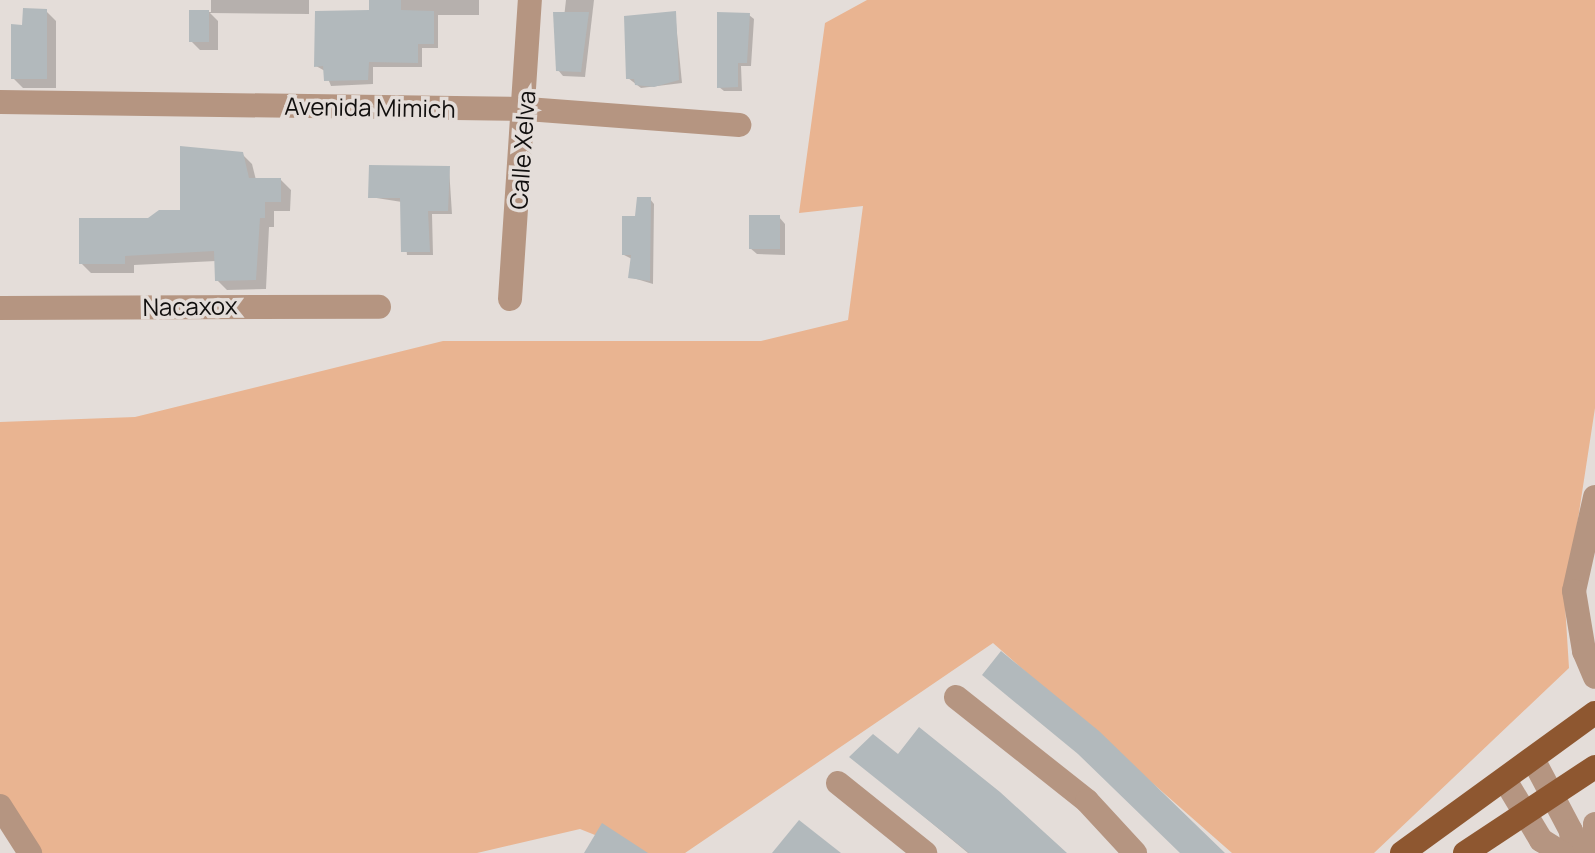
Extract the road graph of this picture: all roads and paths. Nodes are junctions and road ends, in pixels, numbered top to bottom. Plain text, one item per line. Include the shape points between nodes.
1 (530, 0) edge
2 (0, 102) edge
3 (527, 109) junction
4 (739, 125) dead end
5 (510, 299) dead end
6 (379, 307) dead end
7 (0, 308) edge
8 (1595, 497) edge
9 (1595, 677) edge
10 (956, 697) dead end
11 (1595, 713) edge
12 (1533, 759) junction
13 (1595, 767) edge
14 (1505, 780) junction
15 (838, 783) dead end
16 (1554, 795) junction
17 (0, 806) edge
18 (1525, 812) junction
19 (1595, 824) edge
20 (1595, 848) edge
21 (30, 853) edge
22 (925, 853) edge
23 (1135, 853) edge
24 (1402, 853) edge
25 (1465, 853) edge
26 (1562, 853) edge
27 (1573, 853) edge

1 - 3 street, Calle Xelva
2 - 3 street, Avenida Mimich
3 - 4 street, Avenida Mimich
3 - 5 street, Calle Xelva
6 - 7 street, Nacaxox
8 - 9 street via 1574,591 1584,651
10 - 23 street via 1087,801
11 - 12 main road
12 - 14 main road
12 - 16 street
13 - 16 main road
14 - 18 street
14 - 24 main road
15 - 22 street
16 - 18 main road
16 - 27 street via 1571,831
17 - 21 street
18 - 25 main road
18 - 26 street via 1541,840
19 - 20 street

